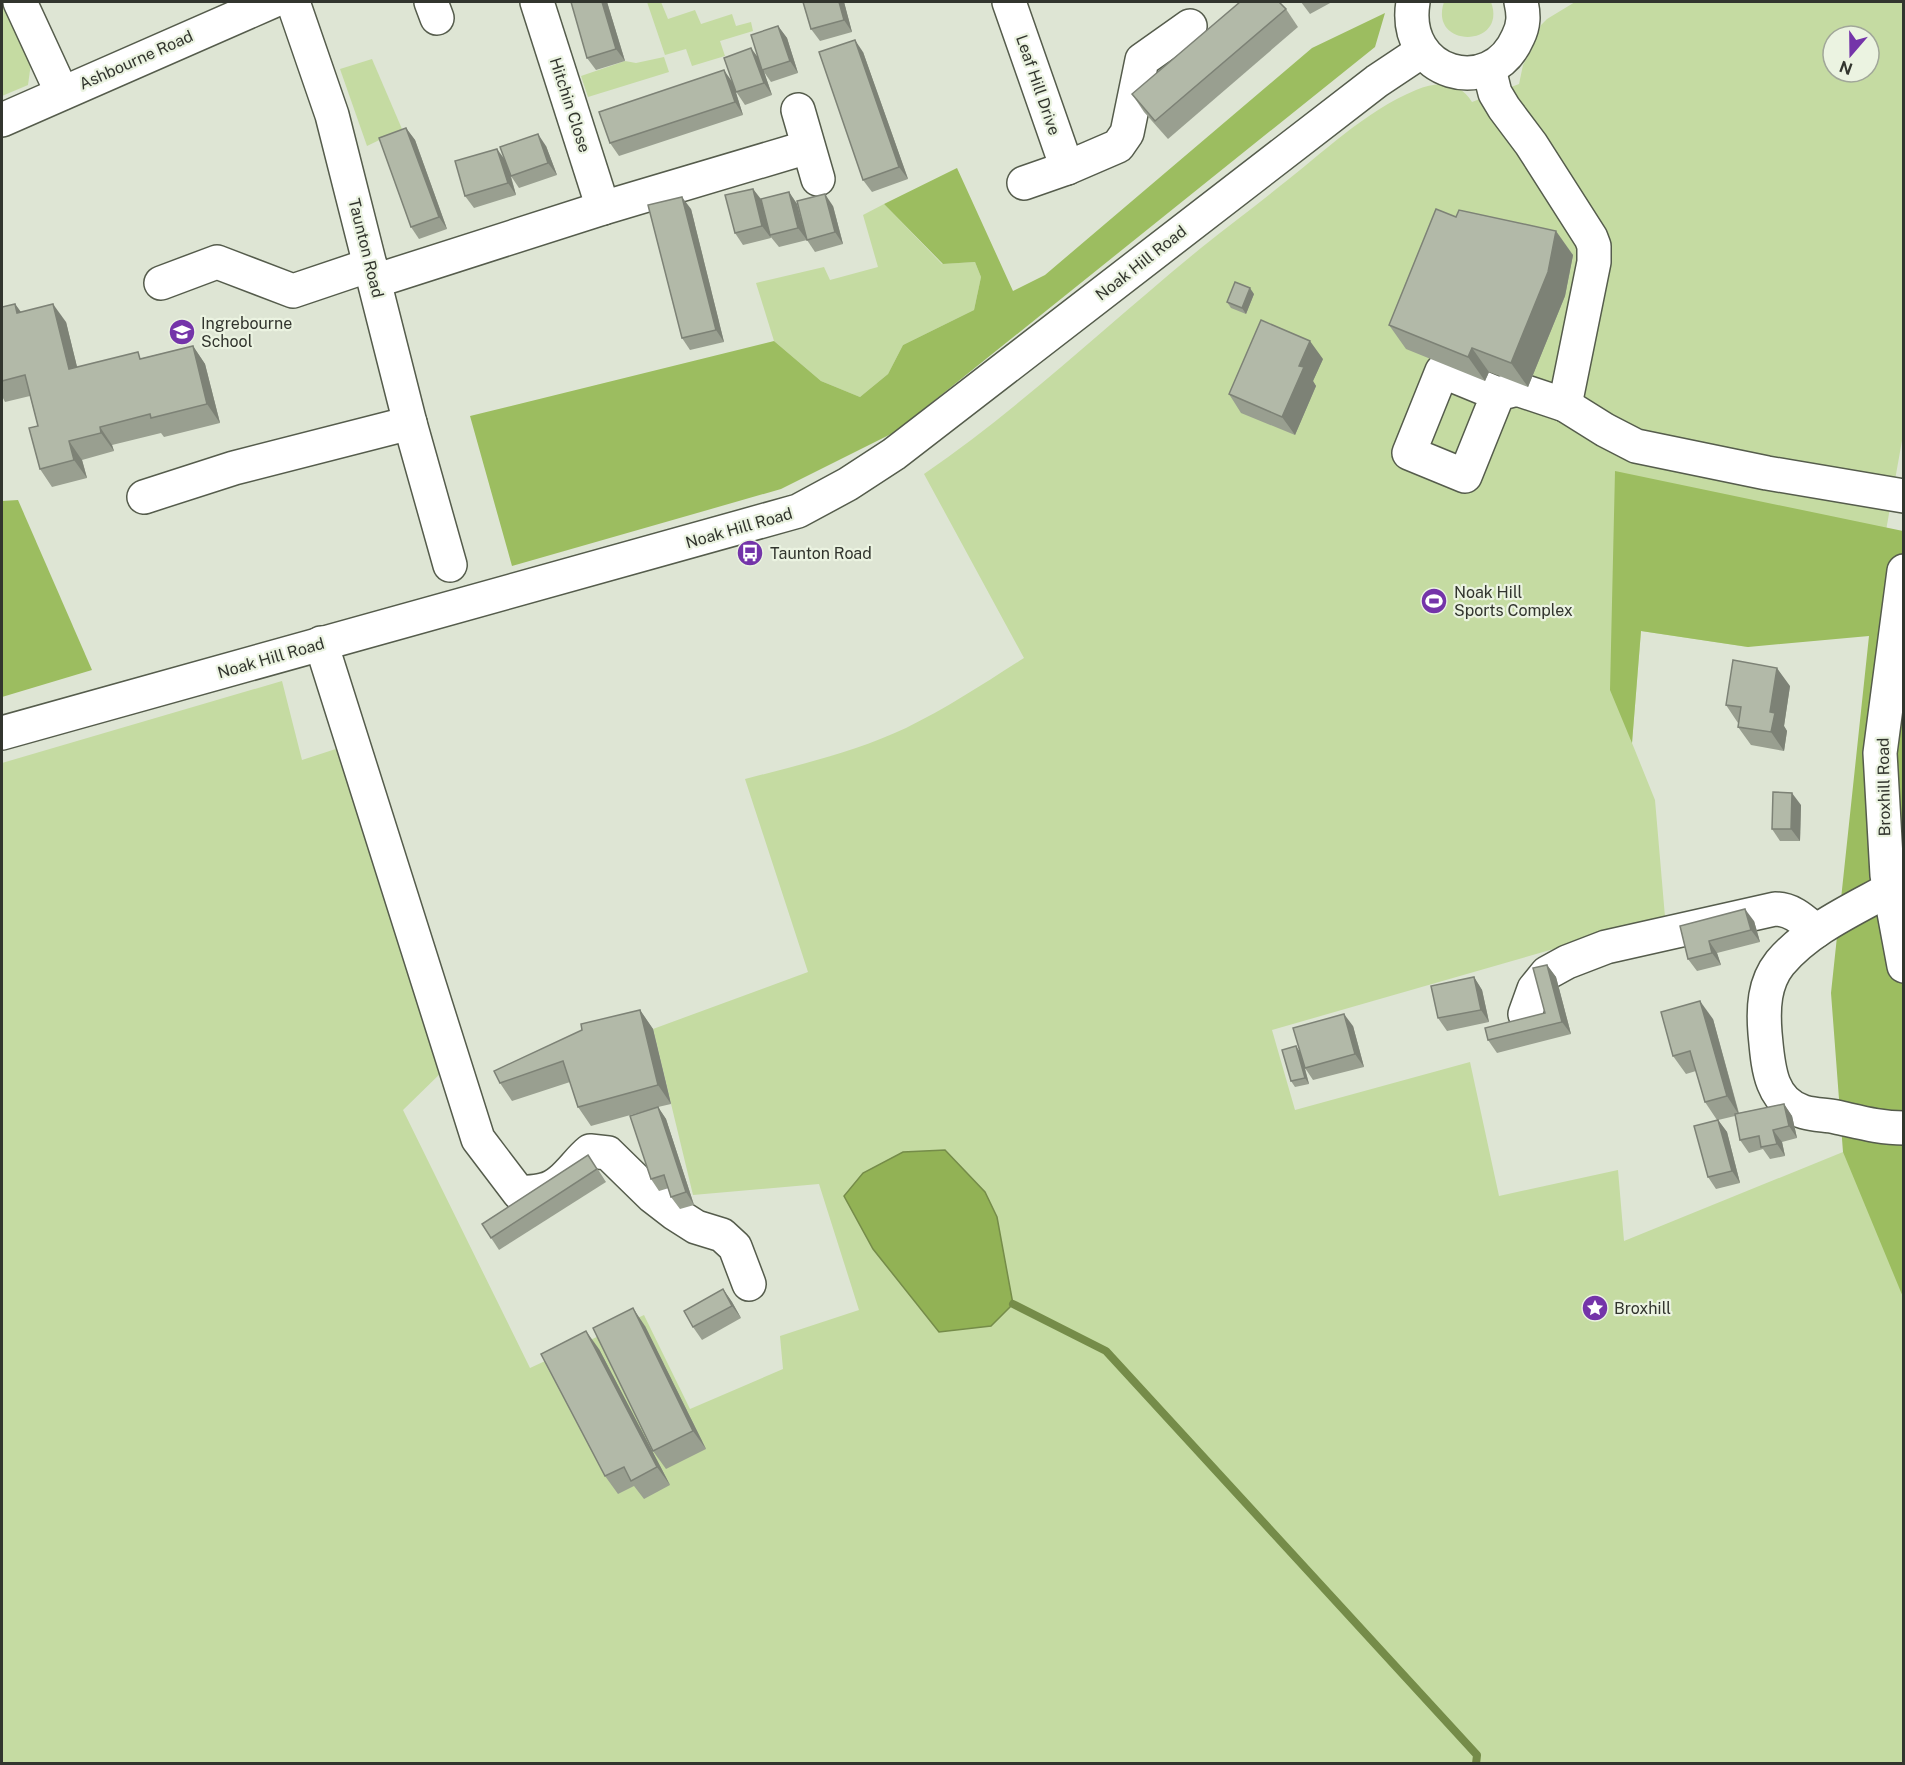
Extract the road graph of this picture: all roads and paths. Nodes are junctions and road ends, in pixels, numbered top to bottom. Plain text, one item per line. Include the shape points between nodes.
1 (20, 2) edge
2 (271, 2) edge
3 (293, 2) edge
4 (537, 2) edge
5 (1009, 2) edge
6 (1413, 2) edge
7 (1521, 2) edge
8 (1190, 26) dead end
9 (1422, 51) junction
10 (1489, 69) junction
11 (62, 93) junction
12 (798, 110) dead end
13 (2, 120) edge
14 (808, 147) junction
15 (1067, 168) junction
16 (818, 179) dead end
17 (1024, 183) dead end
18 (603, 208) junction
19 (373, 273) junction
20 (161, 283) dead end
21 (1498, 394) dead end
22 (1565, 405) junction
23 (410, 423) junction
24 (1904, 496) edge
25 (144, 497) dead end
26 (450, 566) dead end
27 (1904, 571) edge
28 (321, 643) junction
29 (2, 733) edge
30 (1890, 889) junction
31 (1816, 931) junction
32 (1904, 966) edge
33 (1525, 1014) dead end
34 (1904, 1128) edge
35 (749, 1284) dead end

1 - 11 street
2 - 11 street, Ashbourne Road
3 - 19 street, Taunton Road via 332,115
4 - 18 street, Hitchin Close
5 - 15 street, Leaf Hill Drive
6 - 9 street via 1410,18
7 - 10 street via 1523,27 1512,51
8 - 15 street via 1143,60 1127,133 1118,146
9 - 10 street via 1449,70 1468,73
9 - 28 street, Noak Hill Road via 1377,81 894,454 838,490 798,511
10 - 22 street via 1495,93 1586,228 1594,246
11 - 13 street, Ashbourne Road
12 - 14 street
14 - 16 street
14 - 18 street
15 - 17 street
18 - 19 street
19 - 20 street via 292,291 217,262
19 - 23 street, Taunton Road
21 - 22 street via 1517,389
22 - 24 street via 1636,446
23 - 25 street via 234,468
23 - 26 street, Taunton Road
27 - 30 street, Broxhill Road via 1880,753
28 - 29 street, Noak Hill Road
28 - 35 street via 478,1139 519,1193 546,1190 569,1174 590,1151 608,1153 674,1213 696,1227 722,1235 735,1247
30 - 31 street
30 - 32 street, Broxhill Road
31 - 33 street via 1793,913 1775,909 1606,947 1566,962 1547,974 1534,989
31 - 34 street via 1779,965 1766,990 1765,1030 1773,1084 1790,1107 1805,1113 1882,1128

